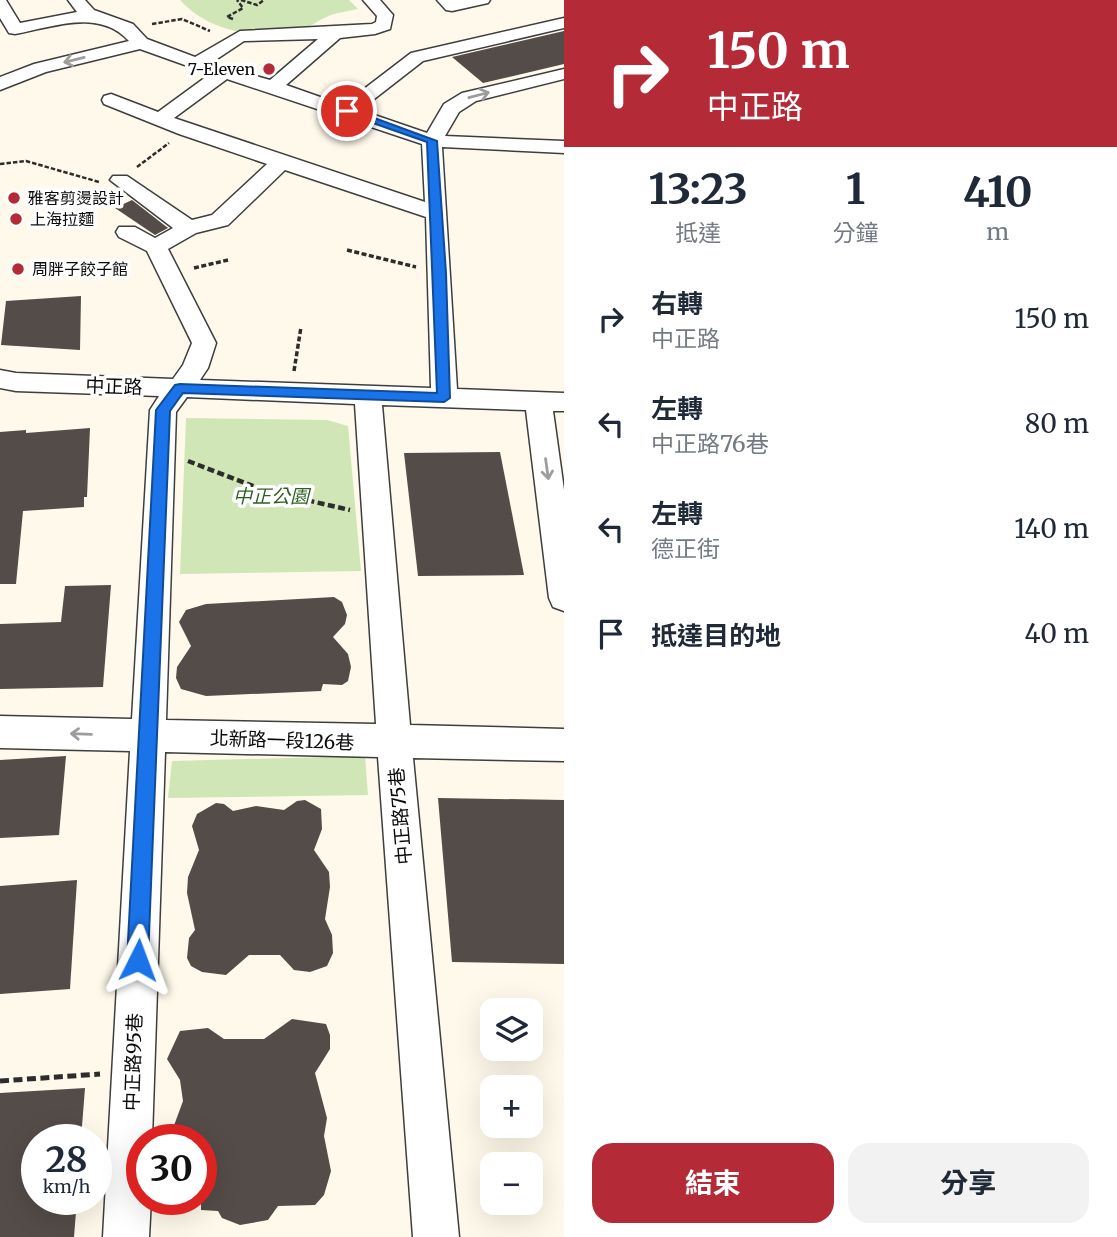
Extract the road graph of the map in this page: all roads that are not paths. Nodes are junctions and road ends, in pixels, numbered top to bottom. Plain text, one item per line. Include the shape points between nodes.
1 (371, 0) edge
2 (445, 0) edge
3 (482, 0) edge
4 (0, 4) edge
5 (79, 8) edge
6 (564, 23) edge
7 (335, 33) junction
8 (141, 43) junction
9 (197, 64) junction
10 (224, 72) junction
11 (564, 75) edge
12 (0, 84) edge
13 (273, 87) junction
14 (111, 100) dead end
15 (347, 111) junction
16 (162, 118) junction
17 (432, 141) junction
18 (564, 148) edge
19 (282, 161) junction
20 (120, 180) road end
21 (436, 213) junction
22 (188, 228) junction
23 (127, 232) dead end
24 (156, 247) junction
25 (0, 379) edge
26 (180, 388) junction
27 (368, 395) junction
28 (444, 398) junction
29 (551, 402) edge
30 (564, 598) edge
31 (0, 732) edge
32 (149, 736) junction
33 (394, 743) junction
34 (564, 746) edge
35 (126, 1237) edge
36 (436, 1237) edge

1 - 7 street via 385,15 384,25
2 - 3 street via 452,6
4 - 5 street via 15,29
5 - 8 street via 127,28
6 - 15 street via 417,57
7 - 9 street via 240,36
7 - 13 street
8 - 9 street
8 -> 12 street via 40,68
9 - 10 street
10 - 13 street
10 - 16 street
17 -> 11 street via 451,108 469,97
13 - 15 street
14 - 16 street
15 - 17 street
16 - 19 street
17 - 18 street
17 - 21 street
19 - 21 street
19 - 22 street via 220,220
20 - 22 street
21 - 28 street
22 - 24 street
23 - 24 street
24 - 26 street, 中正路95巷 via 204,343 195,368
25 - 26 street, 中正路
26 - 27 street, 中正路
26 - 32 street, 中正路95巷 via 163,410
27 - 28 street, 中正路
27 - 33 street, 中正路75巷
28 - 29 street, 中正路
29 -> 30 street
32 -> 31 street, 北新路一段126巷
32 - 33 street, 北新路一段126巷
32 - 35 street, 中正路95巷
33 - 34 street, 北新路一段126巷
33 - 36 street, 中正路75巷

